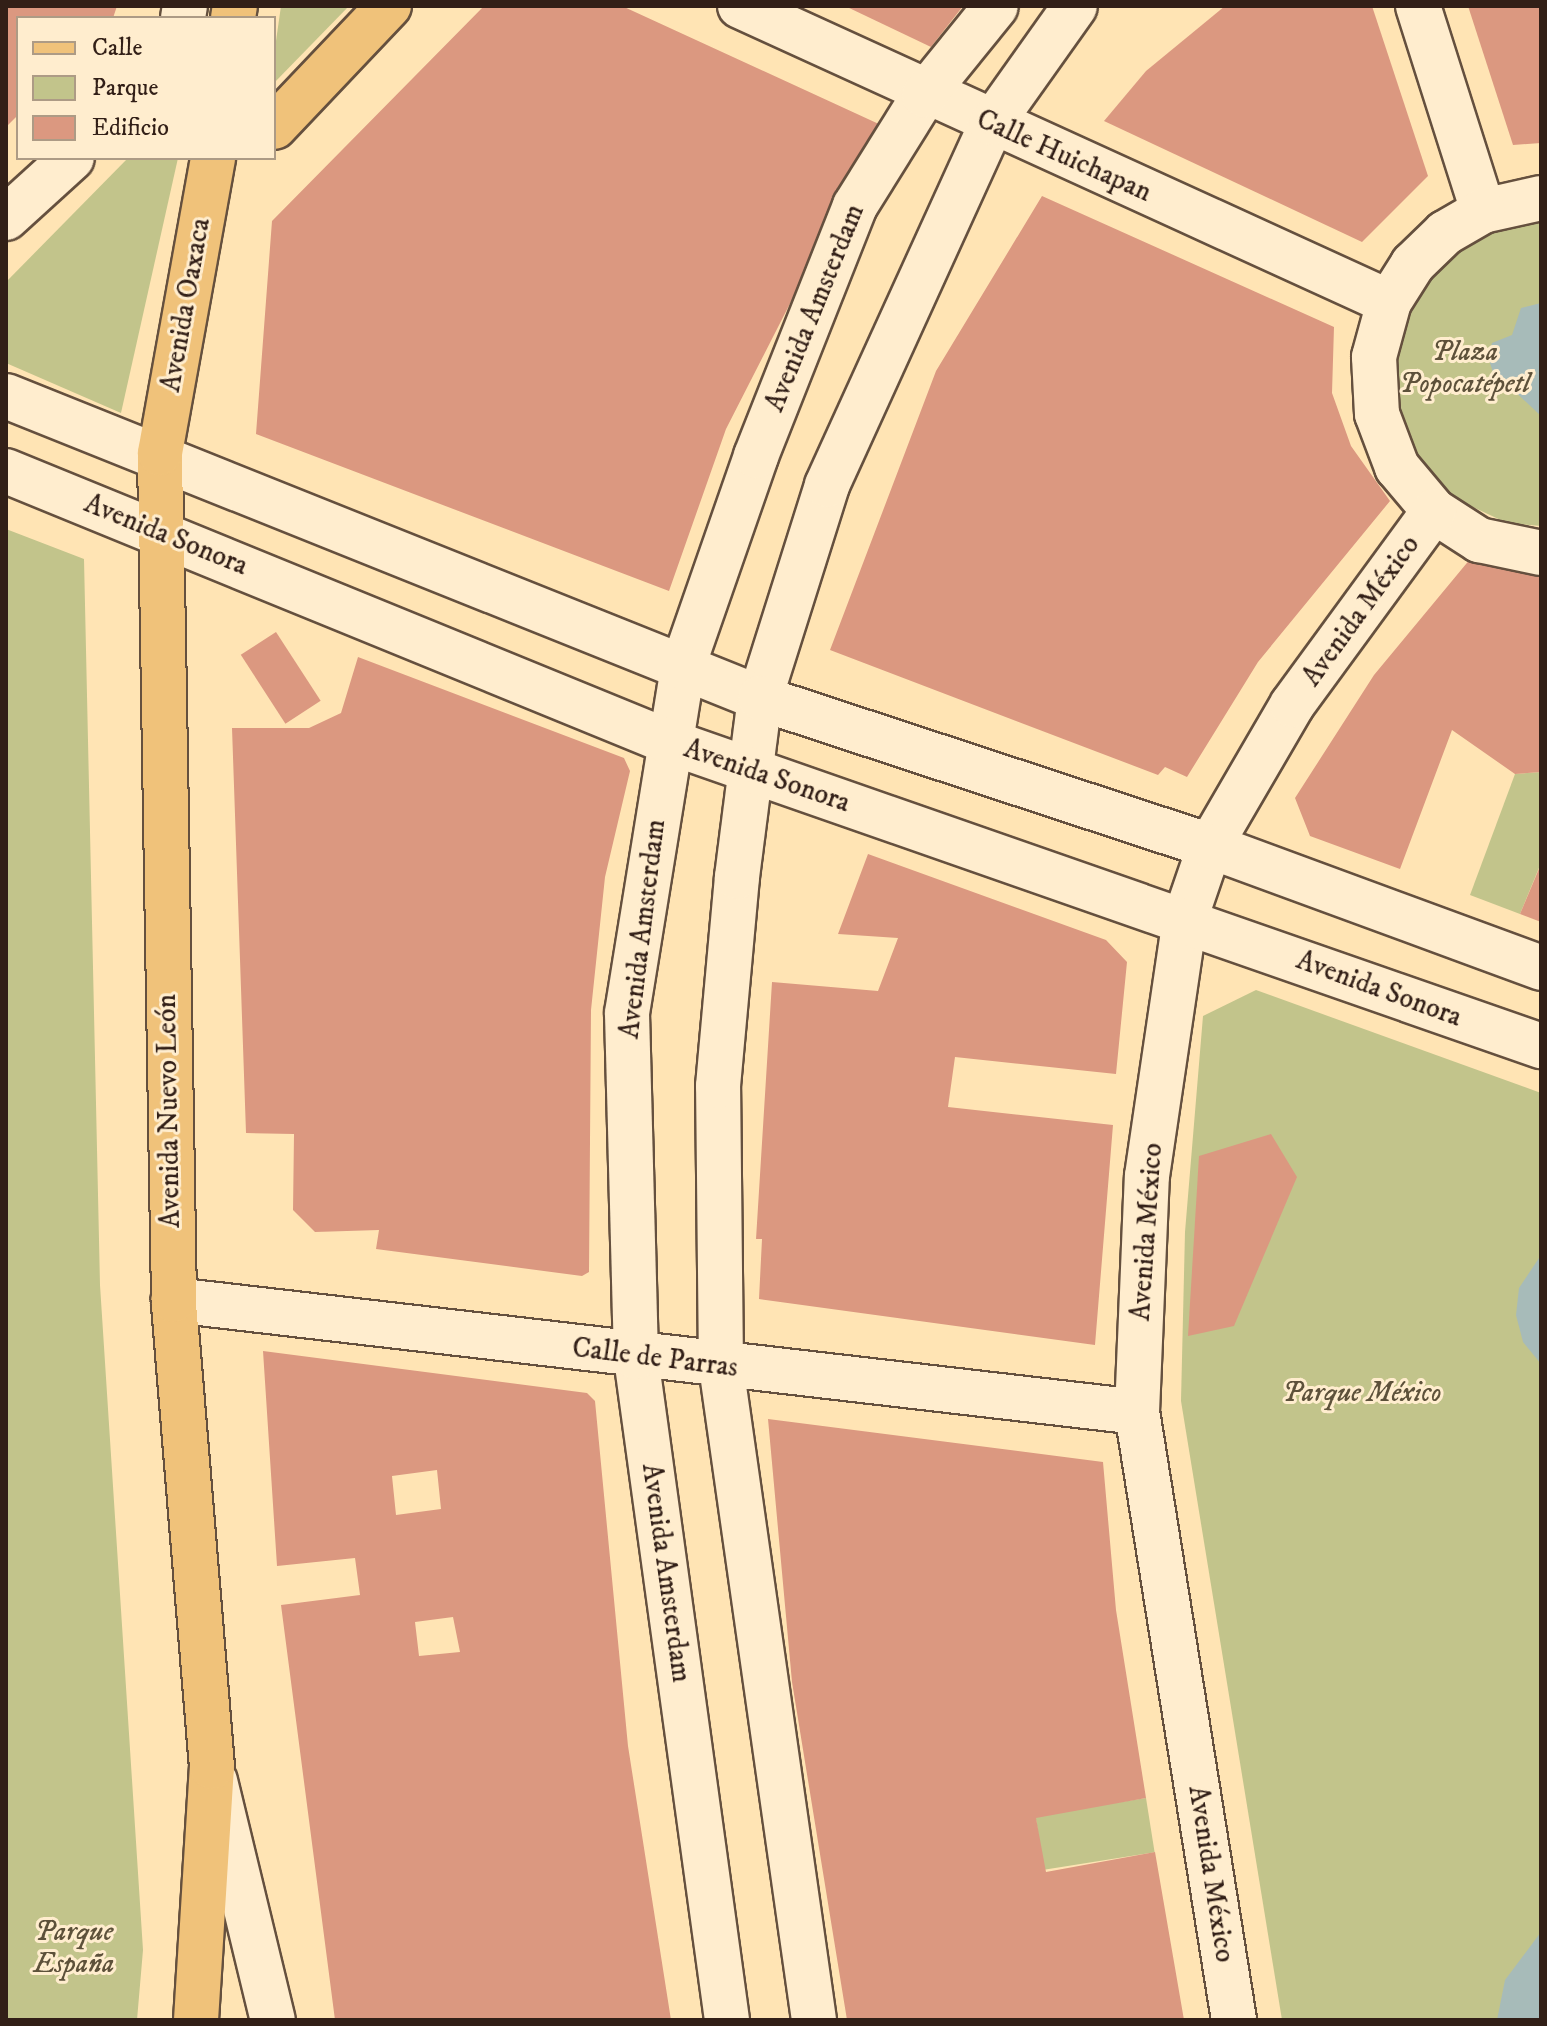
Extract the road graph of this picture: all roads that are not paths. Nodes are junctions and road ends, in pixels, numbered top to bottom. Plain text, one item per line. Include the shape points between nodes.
1 (389, 6) edge
2 (740, 6) edge
3 (996, 6) edge
4 (1075, 6) edge
5 (1418, 6) edge
6 (924, 95) junction
7 (992, 123) junction
8 (276, 125) edge
9 (70, 160) edge
10 (240, 160) edge
11 (209, 178) edge
12 (1541, 198) edge
13 (1483, 211) junction
14 (6, 218) edge
15 (1389, 302) junction
16 (6, 396) edge
17 (160, 453) junction
18 (6, 471) edge
19 (1434, 511) junction
20 (160, 534) junction
21 (1541, 553) edge
22 (683, 666) junction
23 (760, 698) junction
24 (667, 741) junction
25 (751, 771) junction
26 (1210, 846) junction
27 (1185, 919) junction
28 (1541, 968) edge
29 (1541, 1046) edge
30 (174, 1300) junction
31 (636, 1357) junction
32 (721, 1366) junction
33 (1137, 1412) junction
34 (212, 1767) junction
35 (196, 2020) edge
36 (273, 2020) edge
37 (727, 2020) edge
38 (814, 2020) edge
39 (1234, 2020) edge

1 - 8 main road
2 - 6 street, Calle Huichapan
3 - 6 street, Avenida Amsterdam
4 - 7 street
5 - 13 street
6 - 7 street, Calle Huichapan
6 - 22 street, Avenida Amsterdam via 855,206
7 - 15 street, Calle Huichapan
7 - 23 street via 827,485
9 - 14 street
10 - 11 main road
11 - 17 main road, Avenida Oaxaca
12 - 13 street
13 - 15 street via 1413,264
15 - 19 street via 1374,357 1377,414 1397,467
16 - 17 street
17 - 20 main road, Avenida Nuevo León
17 - 22 street
18 - 20 street, Avenida Sonora
19 - 21 street via 1479,540
19 - 26 street, Avenida México via 1292,705
20 - 24 street, Avenida Sonora
20 - 30 main road, Avenida Nuevo León
22 - 23 street
22 - 24 street, Avenida Amsterdam
23 - 25 street
23 - 26 street
24 - 25 street, Avenida Sonora
24 - 31 street, Avenida Amsterdam via 627,1013
25 - 27 street, Avenida Sonora
25 - 32 street via 718,1086
26 - 27 street, Avenida México
26 - 28 street
27 - 29 street, Avenida Sonora
27 - 33 street, Avenida México via 1147,1176
30 - 31 street, Calle de Parras
30 - 34 main road, Avenida Nuevo León
31 - 32 street, Calle de Parras
31 - 37 street, Avenida Amsterdam
32 - 33 street, Calle de Parras
32 - 38 street
33 - 39 street, Avenida México
34 - 35 main road, Avenida Nuevo León
34 - 36 street, Avenida Nuevo León

